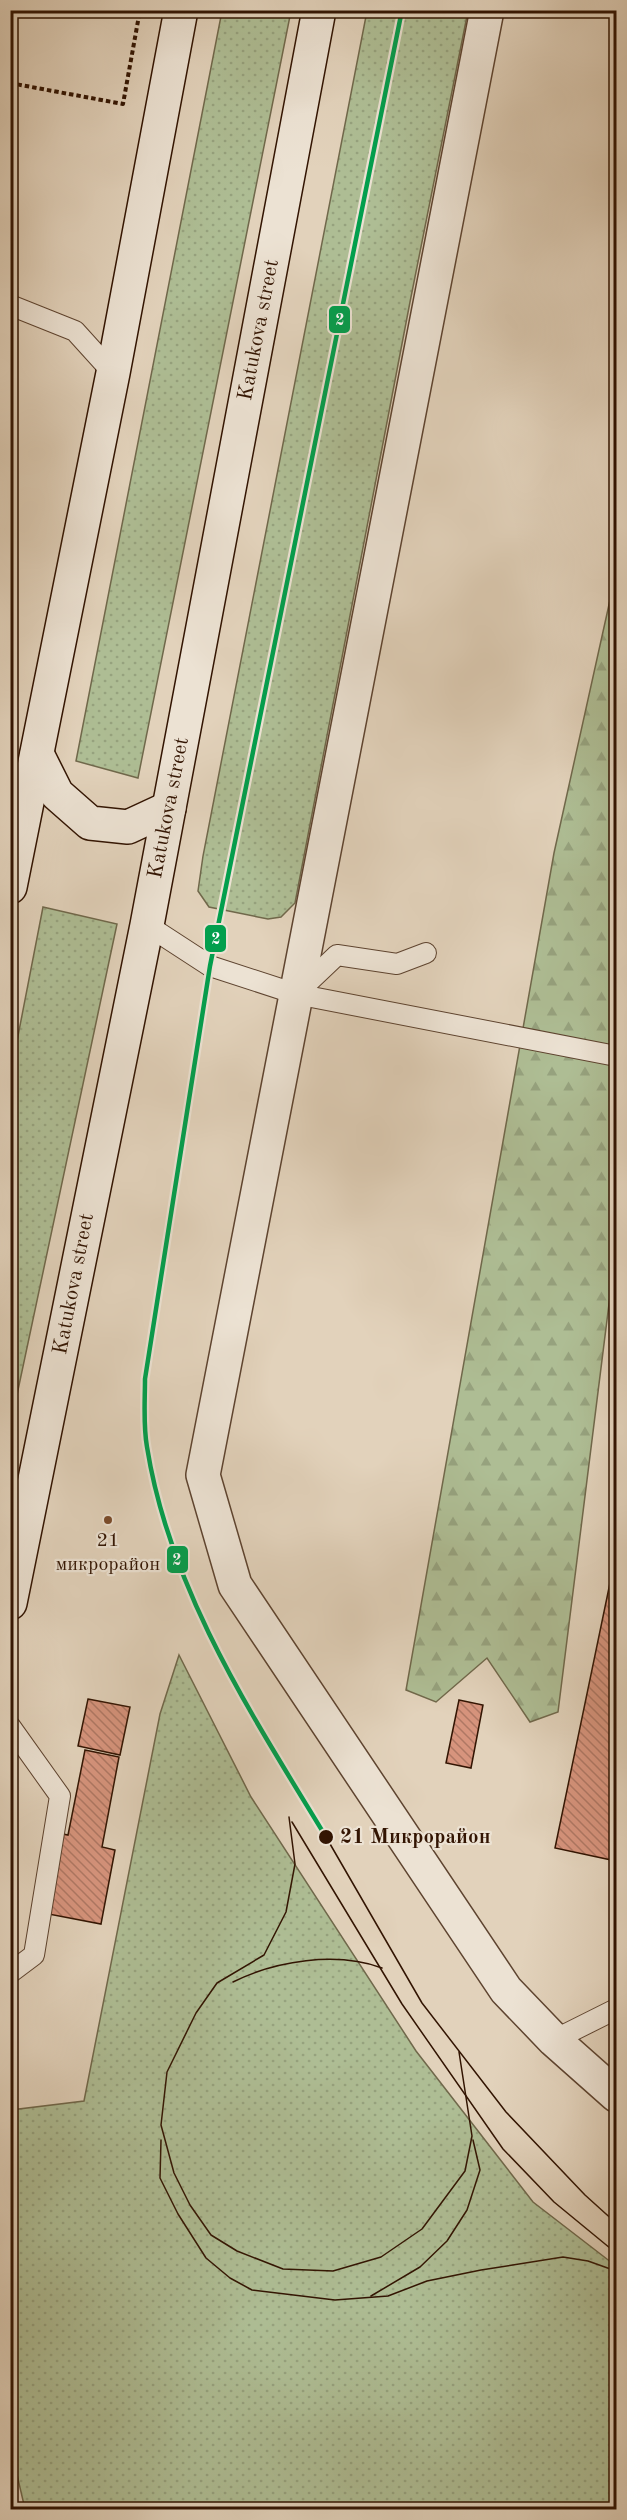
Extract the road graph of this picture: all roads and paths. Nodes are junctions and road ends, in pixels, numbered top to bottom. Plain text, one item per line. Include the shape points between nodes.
1 (140, 10) edge
2 (181, 10) edge
3 (319, 10) edge
4 (488, 10) edge
5 (10, 83) edge
6 (10, 305) edge
7 (113, 373) junction
8 (37, 754) junction
9 (169, 808) junction
10 (10, 887) edge
11 (147, 925) junction
12 (426, 953) dead end
13 (296, 994) junction
14 (616, 1056) edge
15 (10, 1603) edge
16 (10, 1726) edge
17 (10, 1973) edge
18 (616, 2009) edge
19 (554, 2040) junction
20 (616, 2095) edge

1 - 5 path via 123,104
2 - 7 main road
3 - 9 main road, Katukova street
4 - 13 main road
6 - 7 lane via 75,331
7 - 8 main road
8 - 9 main road via 57,794 90,823 128,826
8 - 10 main road
9 - 11 main road, Katukova street
11 - 13 lane via 210,966
11 - 15 main road, Katukova street
12 - 13 lane via 397,963 337,956
13 - 14 lane
13 - 19 main road via 203,1475 235,1585 506,1990
16 - 17 lane via 60,1796 34,1955
18 - 19 lane
19 - 20 main road

